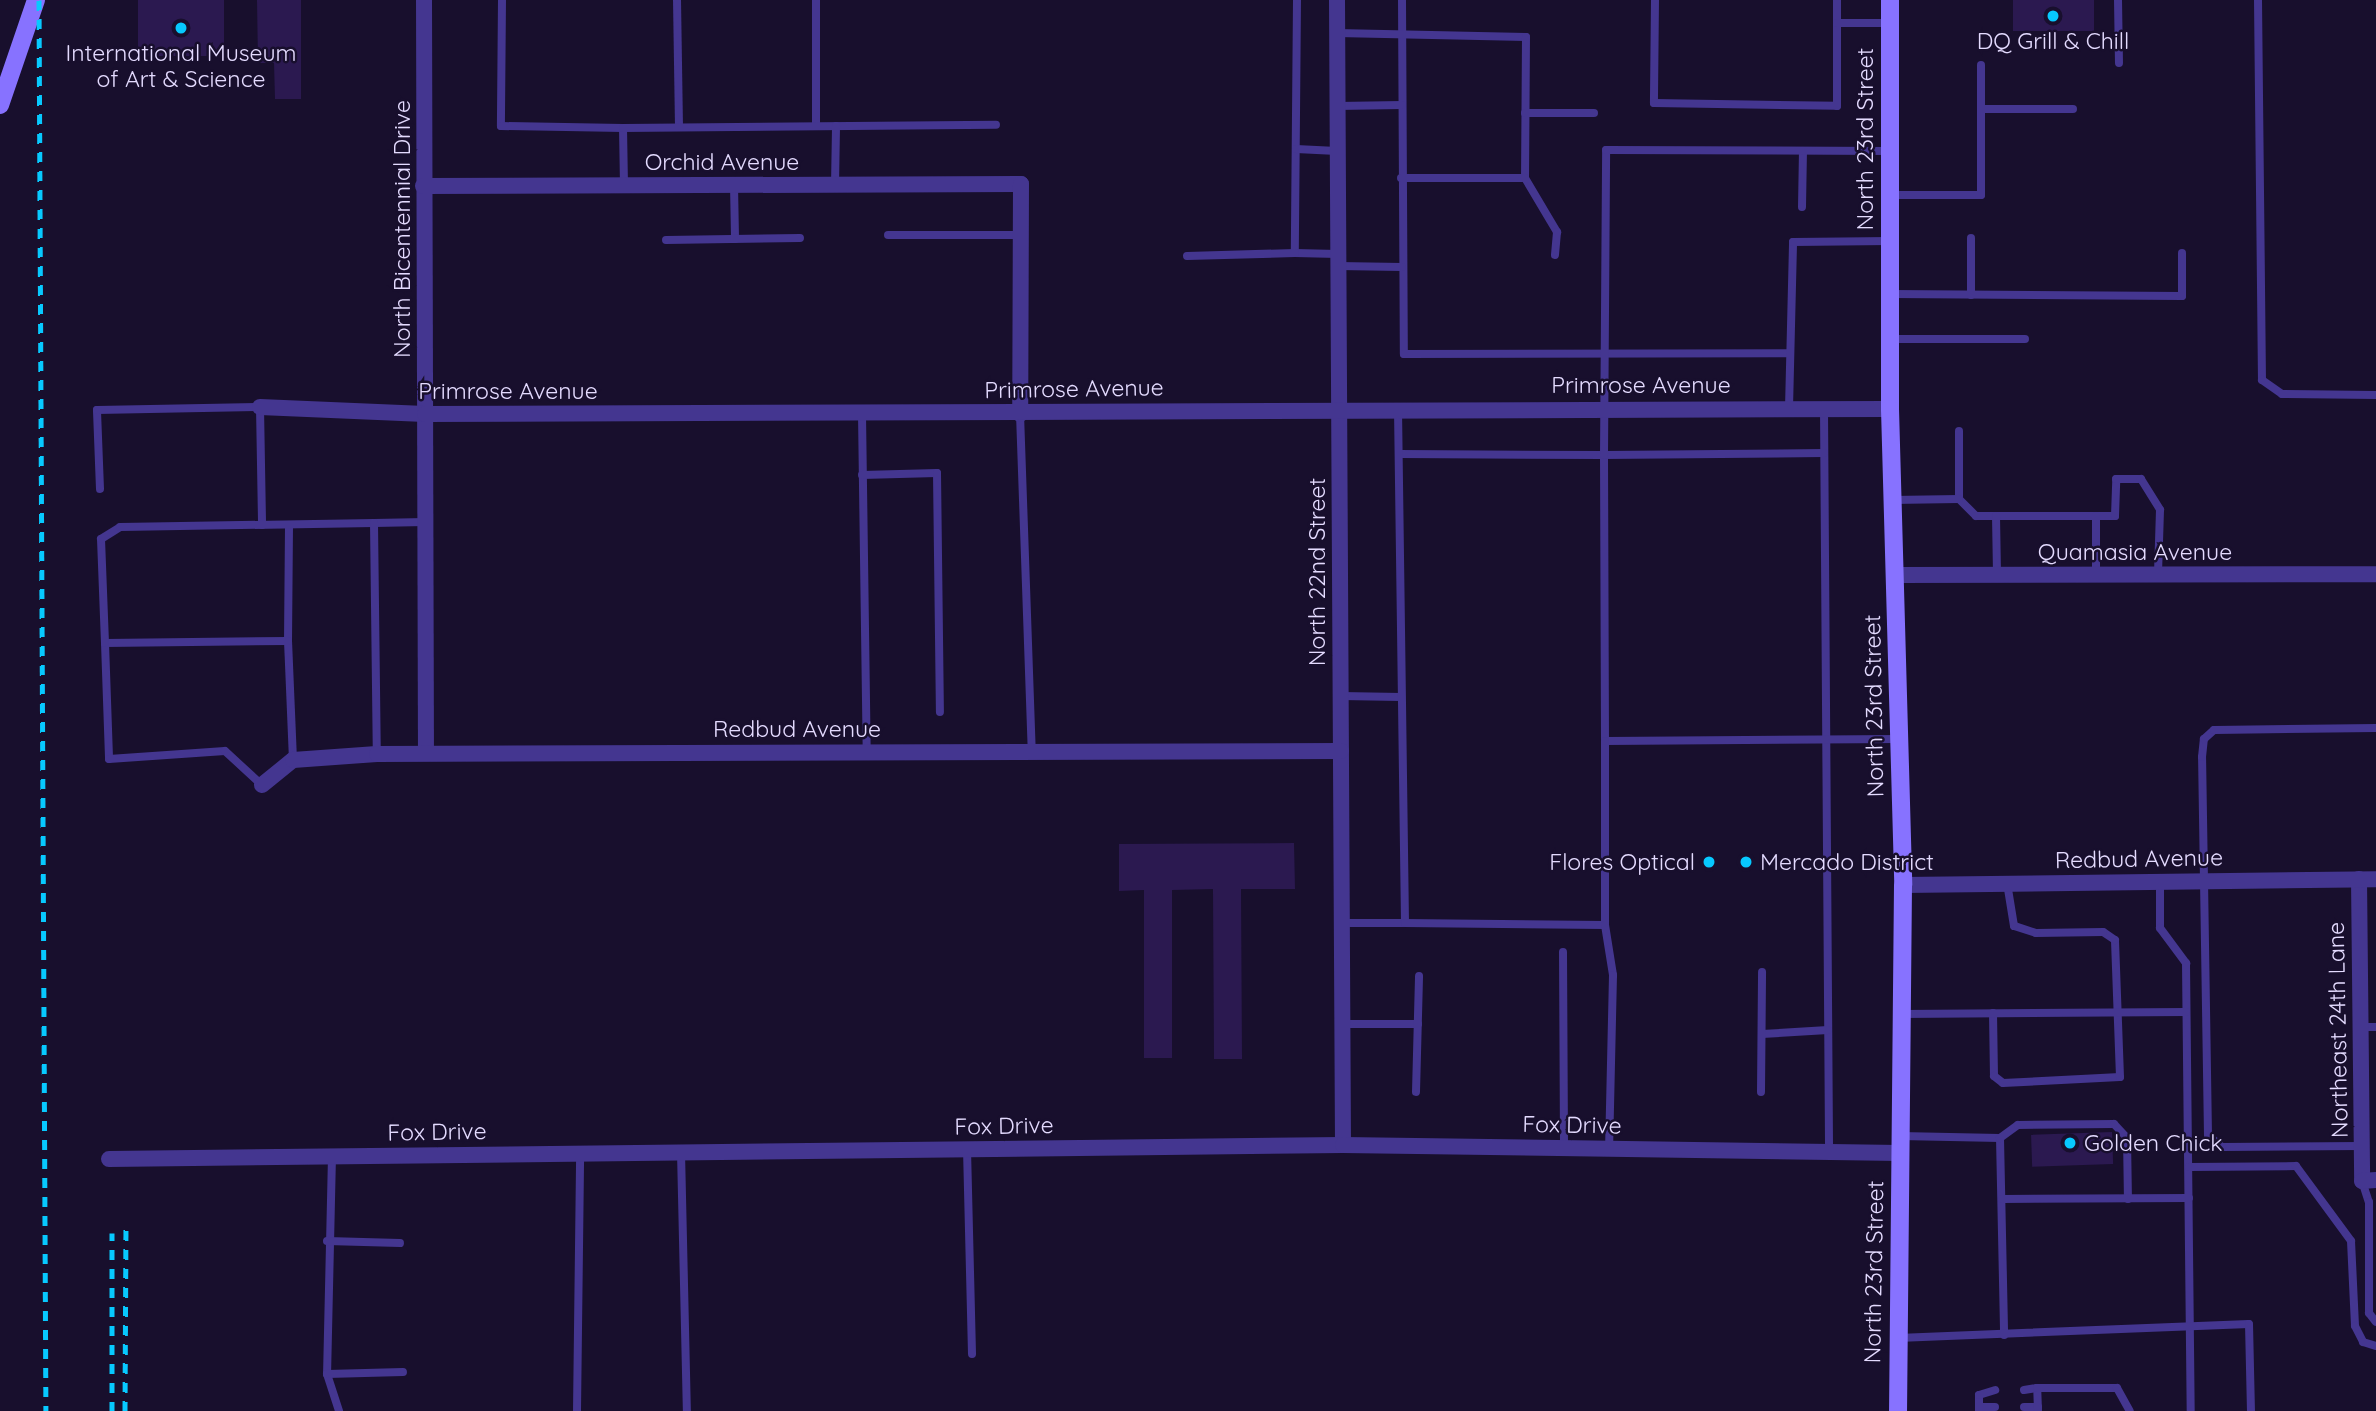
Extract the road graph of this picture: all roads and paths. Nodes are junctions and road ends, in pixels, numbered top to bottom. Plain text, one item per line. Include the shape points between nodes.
1 (36, 0) edge
2 (424, 0) edge
3 (502, 0) edge
4 (677, 0) edge
5 (816, 0) edge
6 (1297, 0) edge
7 (1336, 0) edge
8 (1402, 0) edge
9 (1655, 0) edge
10 (1837, 0) edge
11 (1890, 0) edge
12 (2118, 0) edge
13 (2258, 0) edge
14 (1837, 23) junction
15 (1890, 23) junction
16 (1337, 33) junction
17 (1401, 34) junction
18 (2119, 63) dead end
19 (1981, 65) dead end
20 (0, 105) edge
21 (1337, 106) junction
22 (1402, 106) junction
23 (2073, 108) dead end
24 (1981, 109) junction
25 (1525, 113) junction
26 (1594, 113) dead end
27 (996, 125) dead end
28 (816, 126) junction
29 (836, 126) junction
30 (679, 127) junction
31 (623, 128) junction
32 (1296, 149) junction
33 (1338, 150) junction
34 (1803, 151) junction
35 (1890, 151) junction
36 (1401, 178) junction
37 (1525, 178) junction
38 (624, 185) junction
39 (734, 185) junction
40 (835, 185) junction
41 (423, 186) junction
42 (1890, 195) junction
43 (1802, 207) dead end
44 (888, 235) dead end
45 (1020, 235) junction
46 (800, 238) dead end
47 (1971, 238) dead end
48 (735, 239) junction
49 (666, 240) dead end
50 (1890, 241) junction
51 (1295, 253) junction
52 (2182, 253) dead end
53 (1555, 255) dead end
54 (1187, 256) dead end
55 (1338, 260) junction
56 (1402, 267) junction
57 (1890, 294) junction
58 (1971, 295) junction
59 (1889, 339) junction
60 (2025, 339) dead end
61 (1790, 353) junction
62 (1604, 354) junction
63 (2376, 395) edge
64 (260, 407) junction
65 (1339, 407) junction
66 (1398, 408) junction
67 (1603, 408) junction
68 (1789, 408) junction
69 (1824, 409) junction
70 (1890, 409) junction
71 (425, 414) junction
72 (862, 414) junction
73 (1020, 414) junction
74 (1959, 431) dead end
75 (1824, 453) junction
76 (1399, 454) junction
77 (1604, 455) junction
78 (862, 475) junction
79 (100, 489) dead end
80 (1959, 499) junction
81 (1892, 500) junction
82 (1996, 516) junction
83 (2096, 516) junction
84 (425, 522) junction
85 (374, 523) junction
86 (262, 525) junction
87 (289, 525) junction
88 (2158, 574) junction
89 (2376, 574) edge
90 (1895, 575) junction
91 (1997, 575) junction
92 (2096, 575) junction
93 (288, 641) junction
94 (105, 643) junction
95 (1340, 696) junction
96 (1401, 697) junction
97 (940, 712) dead end
98 (2376, 728) edge
99 (1826, 739) junction
100 (1899, 739) junction
101 (1605, 741) junction
102 (1341, 751) junction
103 (867, 752) junction
104 (1032, 752) junction
105 (426, 753) junction
106 (377, 754) junction
107 (293, 760) junction
108 (262, 785) joint
109 (2359, 879) junction
110 (2376, 879) edge
111 (2160, 881) junction
112 (2206, 881) junction
113 (2007, 883) junction
114 (1903, 885) junction
115 (1342, 923) junction
116 (1405, 923) junction
117 (1605, 925) junction
118 (1563, 952) dead end
119 (1762, 972) dead end
120 (1419, 976) dead end
121 (2121, 1012) junction
122 (2186, 1012) junction
123 (1993, 1013) junction
124 (1901, 1014) junction
125 (1342, 1024) junction
126 (1418, 1024) junction
127 (2368, 1027) edge
128 (1828, 1030) junction
129 (1762, 1034) junction
130 (1761, 1091) dead end
131 (1416, 1092) dead end
132 (2000, 1138) junction
133 (1343, 1144) junction
134 (1900, 1144) junction
135 (2362, 1146) junction
136 (1564, 1148) junction
137 (1609, 1148) junction
138 (967, 1149) junction
139 (681, 1152) junction
140 (1829, 1152) junction
141 (580, 1153) junction
142 (332, 1156) junction
143 (109, 1159) dead end
144 (2189, 1167) junction
145 (2369, 1180) edge
146 (2189, 1198) junction
147 (2002, 1199) junction
148 (2128, 1199) junction
149 (327, 1241) junction
150 (400, 1243) dead end
151 (2376, 1322) edge
152 (2194, 1328) junction
153 (2004, 1335) junction
154 (1898, 1338) junction
155 (2376, 1346) edge
156 (972, 1354) dead end
157 (404, 1372) dead end
158 (327, 1374) junction
159 (2037, 1388) junction
160 (1995, 1390) dead end
161 (2024, 1390) dead end
162 (2024, 1406) dead end
163 (1995, 1407) dead end
164 (1979, 1409) edge
165 (2038, 1409) edge
166 (339, 1411) edge
167 (577, 1411) edge
168 (687, 1411) edge
169 (1898, 1411) edge
170 (2130, 1411) edge
171 (2191, 1411) edge
172 (2251, 1411) edge

1 - 20 main road
2 - 41 street, North Bicentennial Drive
3 - 31 lane via 501,126
4 - 30 lane
5 - 28 lane
6 - 32 lane
7 - 16 street, North 22nd Street
8 - 17 lane
9 - 14 lane via 1654,103 1837,106
10 - 14 lane
11 - 15 main road, North 23rd Street
12 - 18 lane
13 - 63 lane via 2262,380 2281,394
14 - 15 lane
15 - 35 main road, North 23rd Street
16 - 17 lane
16 - 21 street, North 22nd Street
17 - 22 lane
17 - 25 lane via 1526,37
19 - 24 lane
21 - 22 lane
21 - 33 street, North 22nd Street
22 - 36 lane
23 - 24 lane
24 - 42 lane via 1981,195
25 - 26 lane
25 - 37 lane
27 - 29 lane
28 - 29 lane
28 - 30 lane
29 - 40 lane
30 - 31 lane
31 - 38 lane
32 - 33 lane
32 - 51 lane
33 - 55 street, North 22nd Street
34 - 35 lane
34 - 43 lane
34 - 62 lane via 1606,150
35 - 42 main road, North 23rd Street
36 - 37 lane
36 - 56 lane
37 - 53 lane via 1557,232
38 - 39 street, Orchid Avenue
38 - 41 street, Orchid Avenue
39 - 40 street, Orchid Avenue
39 - 48 lane
40 - 45 street, Orchid Avenue via 1021,184
41 - 71 street, North Bicentennial Drive
42 - 50 main road, North 23rd Street
44 - 45 lane
45 - 73 street
46 - 48 lane
47 - 58 lane
48 - 49 lane
50 - 57 main road, North 23rd Street
50 - 61 lane via 1793,242
51 - 54 lane
51 - 55 lane
52 - 58 lane via 2182,296
55 - 56 lane
55 - 65 street, North 22nd Street
56 - 62 lane via 1404,354
57 - 58 lane
57 - 59 main road, North 23rd Street
59 - 60 lane
59 - 70 main road, North 23rd Street
61 - 62 lane
61 - 68 lane
62 - 67 lane
64 - 71 street, Primrose Avenue
64 - 79 lane via 97,410
64 - 86 lane
65 - 66 street, Primrose Avenue
65 - 73 street, Primrose Avenue
65 - 95 street, North 22nd Street
66 - 67 street, Primrose Avenue
66 - 76 lane
67 - 68 street, Primrose Avenue
67 - 77 lane
68 - 69 street, Primrose Avenue
69 - 70 street, Primrose Avenue
69 - 75 lane
70 - 81 main road, North 23rd Street
71 - 72 street, Primrose Avenue
71 - 84 street, North Bicentennial Drive
72 - 73 street, Primrose Avenue
72 - 78 lane
73 - 104 lane
74 - 80 lane
75 - 77 lane
75 - 99 lane
76 - 77 lane
76 - 96 lane
77 - 101 lane
78 - 97 lane via 937,473
78 - 103 lane
80 - 81 lane
80 - 82 lane via 1976,516
81 - 90 main road, North 23rd Street
82 - 83 lane
82 - 91 lane
83 - 88 lane via 2115,516 2116,479 2141,479 2160,510
83 - 92 lane
84 - 85 lane
84 - 105 street, North Bicentennial Drive
85 - 87 lane
85 - 106 lane
86 - 87 lane
86 - 94 lane via 120,527 102,539
87 - 93 lane
88 - 89 street, Quamasia Avenue
88 - 92 street, Quamasia Avenue
90 - 91 street, Quamasia Avenue
90 - 100 main road, North 23rd Street
91 - 92 street, Quamasia Avenue
93 - 94 lane
93 - 107 lane
94 - 108 lane via 109,759 225,751
95 - 96 lane
95 - 102 street, North 22nd Street
96 - 116 lane
98 - 112 lane via 2214,730 2204,739
99 - 100 lane
99 - 101 lane
99 - 128 lane
100 - 114 main road, North 23rd Street
101 - 117 lane
102 - 104 street, Redbud Avenue
102 - 115 street, North 22nd Street
103 - 104 street, Redbud Avenue
103 - 105 street, Redbud Avenue
105 - 106 street, Redbud Avenue
106 - 107 street, Redbud Avenue
107 - 108 street
109 - 110 street, Redbud Avenue
109 - 112 street, Redbud Avenue
109 - 127 street, Northeast 24th Lane
111 - 112 street, Redbud Avenue
111 - 113 street, Redbud Avenue
111 - 122 lane via 2160,928 2186,963
112 - 135 lane via 2212,1142
113 - 114 street, Redbud Avenue
113 - 121 lane via 2014,926 2036,933 2103,932 2115,940
114 - 124 main road, North 23rd Street
115 - 116 lane
115 - 125 street, North 22nd Street
116 - 117 lane
117 - 137 lane via 1613,975
118 - 136 lane
119 - 129 lane
120 - 126 lane
121 - 122 lane
121 - 123 lane
121 - 123 lane via 2120,1077 2114,1081 2003,1083 1994,1076
122 - 144 lane
123 - 124 lane
124 - 134 main road, North 23rd Street
125 - 126 lane
125 - 133 street, North 22nd Street
126 - 131 lane
127 - 135 street, Northeast 24th Lane
128 - 129 lane
128 - 140 lane
129 - 130 lane
132 - 134 lane
132 - 147 lane
132 - 148 lane via 2018,1125 2114,1124 2127,1138
133 - 136 street, Fox Drive
133 - 138 street, Fox Drive
134 - 140 street, Fox Drive
134 - 154 main road, North 23rd Street
135 - 145 street, Northeast 24th Lane
136 - 137 street, Fox Drive
137 - 140 street, Fox Drive
138 - 139 street, Fox Drive
138 - 156 lane
139 - 141 street, Fox Drive
139 - 168 lane
141 - 142 street, Fox Drive
141 - 167 lane
142 - 143 street, Fox Drive
142 - 149 lane
144 - 146 lane
144 - 155 lane via 2296,1166 2351,1241 2355,1326 2363,1342
145 - 151 lane via 2369,1313
146 - 148 lane
146 - 152 lane
147 - 148 lane
147 - 153 lane
149 - 150 lane
149 - 158 lane
152 - 153 lane
152 - 171 lane
152 - 172 lane via 2249,1324
153 - 154 lane
154 - 169 main road, North 23rd Street
157 - 158 lane
158 - 166 lane
159 - 161 lane
159 - 165 lane
159 - 170 lane via 2117,1388
160 - 164 lane via 1979,1395
162 - 165 lane
163 - 164 lane

